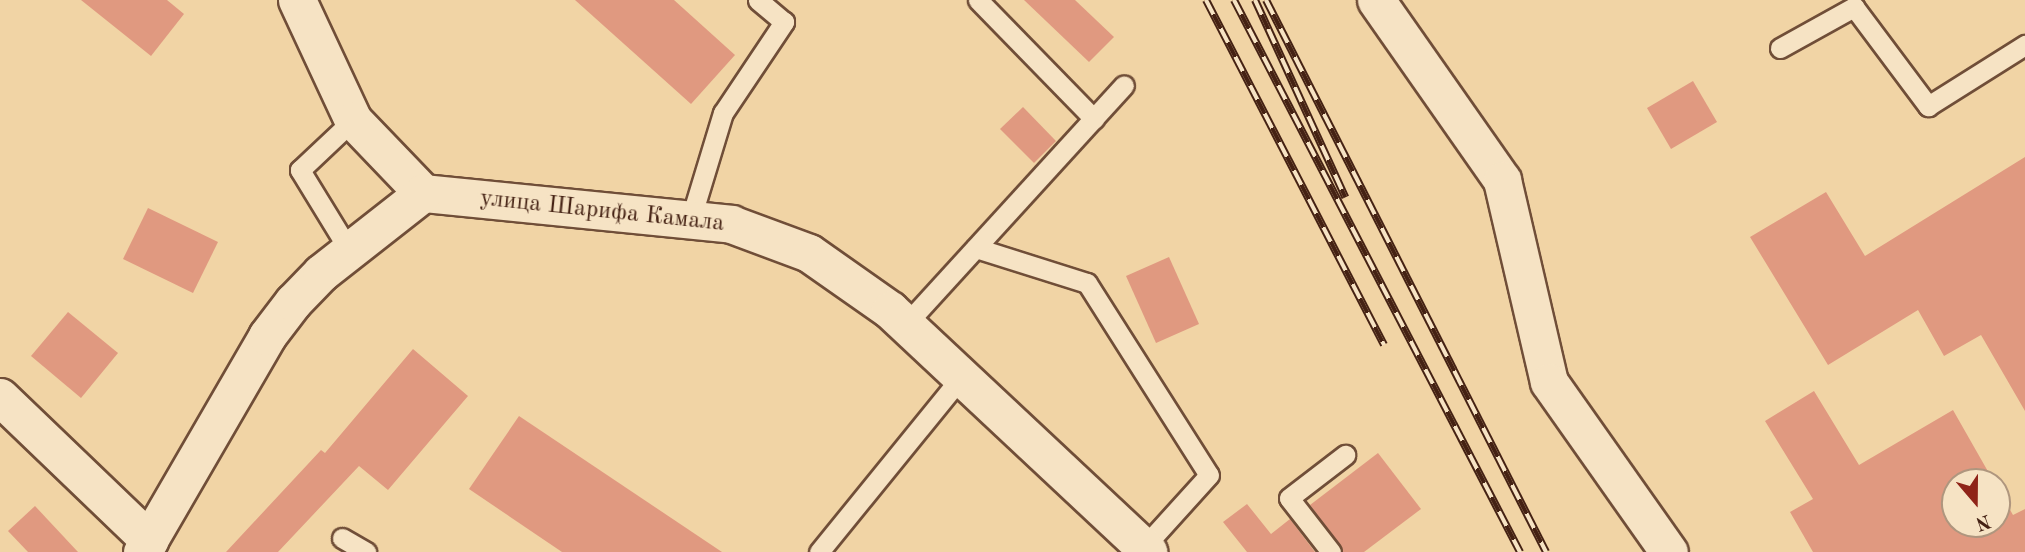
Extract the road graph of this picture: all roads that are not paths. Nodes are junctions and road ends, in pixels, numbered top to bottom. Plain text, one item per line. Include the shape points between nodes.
1 (297, 0) edge
2 (758, 0) edge
3 (978, 0) edge
4 (1376, 0) edge
5 (2025, 45) edge
6 (1780, 48) dead end
7 (1124, 85) dead end
8 (1094, 119) junction
9 (353, 120) junction
10 (424, 193) junction
11 (691, 218) junction
12 (976, 248) junction
13 (349, 250) junction
14 (906, 324) junction
15 (962, 376) junction
16 (0, 397) edge
17 (1345, 455) dead end
18 (342, 538) dead end
19 (146, 546) edge
20 (1147, 549) edge
21 (366, 552) edge
22 (819, 552) edge
23 (1331, 552) edge
24 (1669, 552) edge

1 - 9 street
2 - 11 lane via 783,22 723,113
3 - 8 lane
4 - 24 street via 1502,180 1549,382
5 - 6 lane via 1928,106 1854,7
7 - 8 lane
8 - 12 lane
9 - 10 street
9 - 13 lane via 300,170
10 - 11 street, улица Шарифа Камала
10 - 13 street
11 - 14 street, улица Шарифа Камала via 731,224 809,253
12 - 14 lane
12 - 20 lane via 1087,284 1209,475
13 - 19 street via 293,302 267,336
14 - 15 street, улица Шарифа Камала
15 - 20 street, улица Шарифа Камала
15 - 22 lane
16 - 19 street
17 - 23 lane via 1289,498
18 - 21 lane

